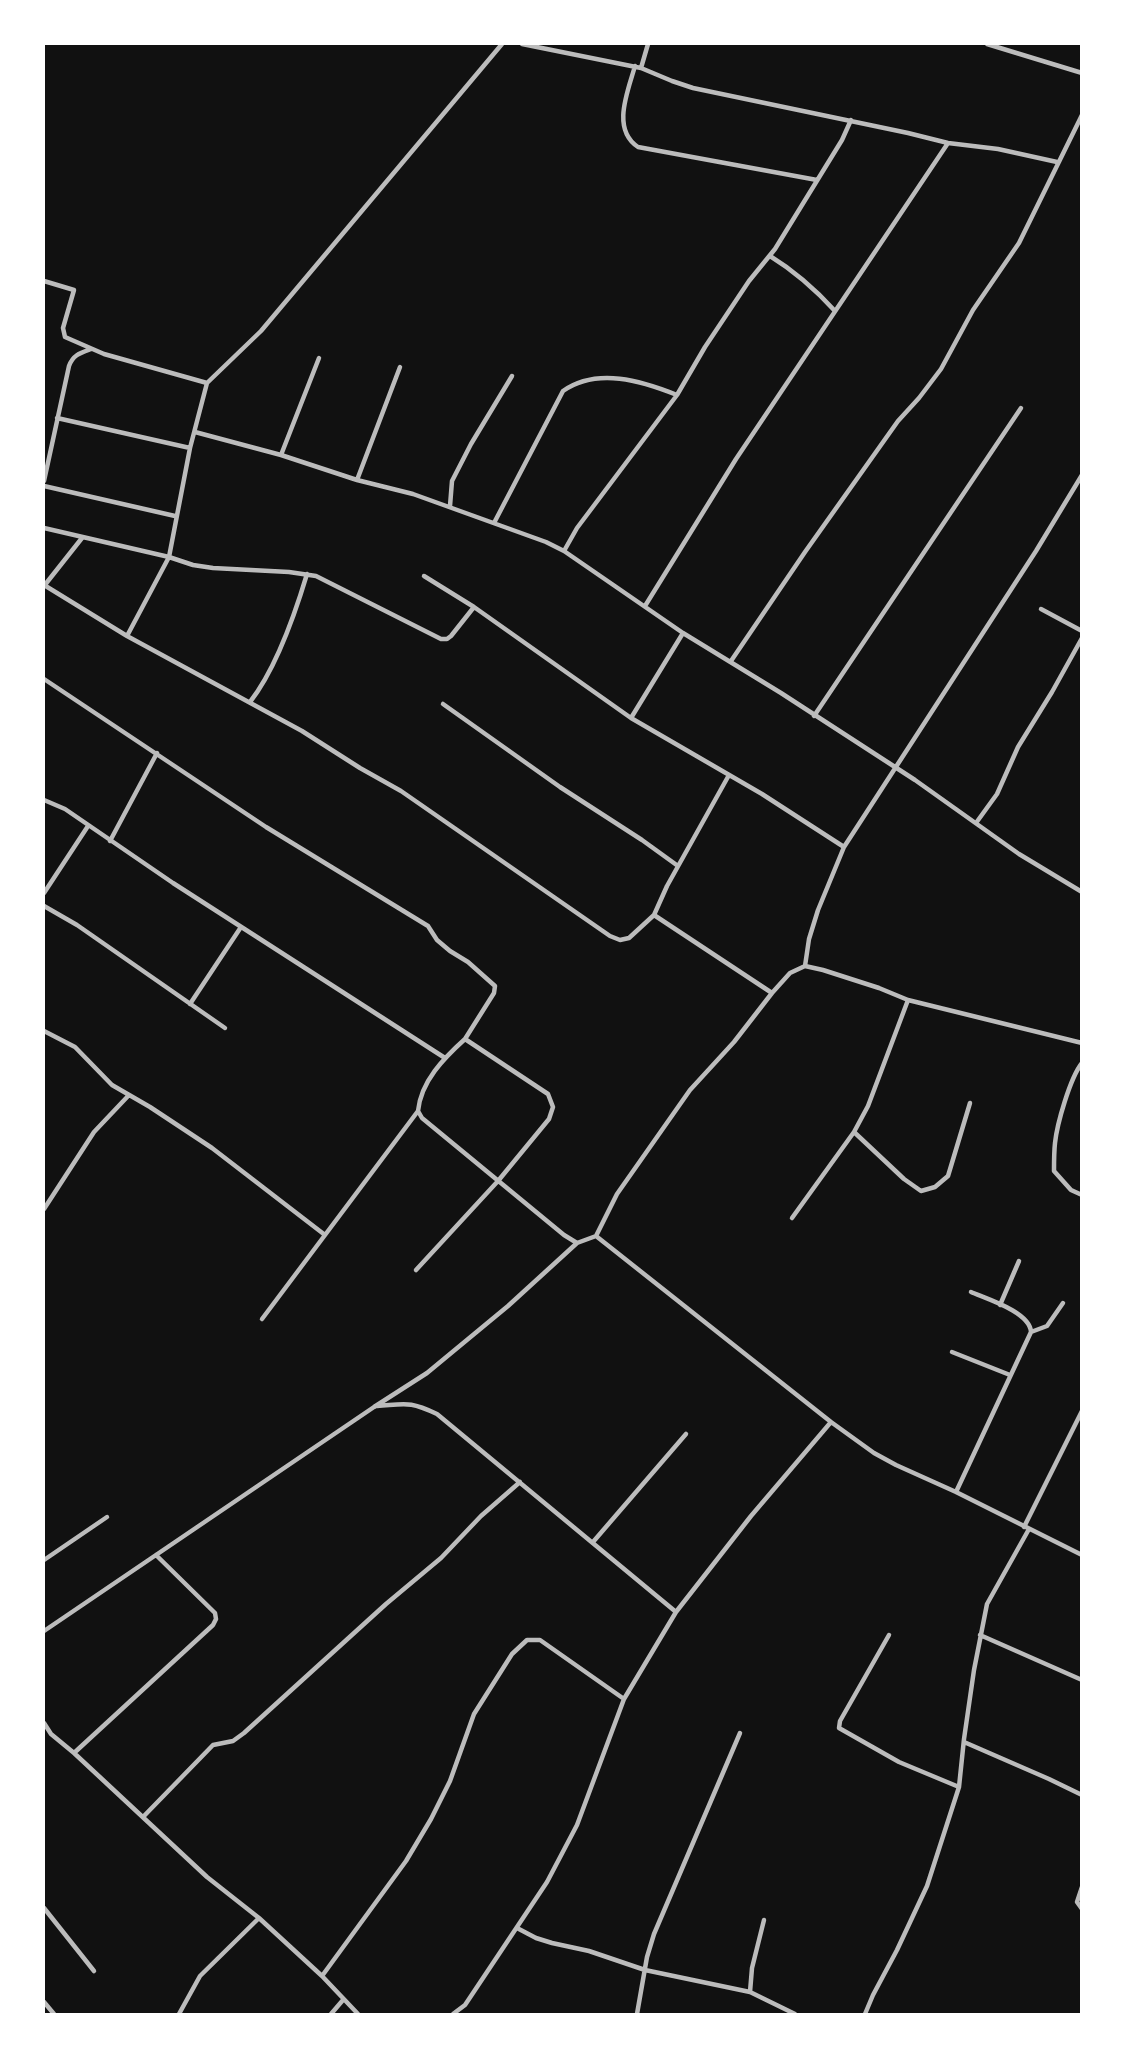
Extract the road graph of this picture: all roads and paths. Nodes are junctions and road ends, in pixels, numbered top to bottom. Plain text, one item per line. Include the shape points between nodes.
1 (501, 44) edge
2 (522, 44) edge
3 (556, 44) edge
4 (648, 44) edge
5 (987, 44) edge
6 (555, 50) junction
7 (638, 67) junction
8 (1082, 73) edge
9 (1082, 115) edge
10 (851, 120) junction
11 (948, 143) junction
12 (1057, 162) junction
13 (817, 180) junction
14 (770, 256) junction
15 (44, 280) edge
16 (835, 311) junction
17 (91, 349) junction
18 (319, 358) dead end
19 (400, 367) dead end
20 (512, 376) dead end
21 (207, 383) junction
22 (676, 395) junction
23 (1021, 408) dead end
24 (57, 417) junction
25 (195, 432) junction
26 (190, 448) junction
27 (281, 455) junction
28 (1082, 475) edge
29 (357, 480) junction
30 (44, 483) edge
31 (450, 506) junction
32 (175, 516) junction
33 (494, 523) junction
34 (44, 528) edge
35 (82, 538) junction
36 (564, 551) junction
37 (169, 557) junction
38 (307, 574) junction
39 (424, 576) dead end
40 (44, 585) edge
41 (645, 606) junction
42 (474, 607) junction
43 (1041, 609) dead end
44 (1082, 631) edge
45 (683, 633) junction
46 (127, 636) junction
47 (1082, 638) edge
48 (731, 661) junction
49 (44, 679) edge
50 (250, 702) junction
51 (443, 704) dead end
52 (814, 716) junction
53 (631, 718) junction
54 (157, 753) junction
55 (896, 769) junction
56 (729, 775) junction
57 (44, 800) edge
58 (976, 823) junction
59 (88, 826) junction
60 (110, 841) junction
61 (844, 847) junction
62 (678, 866) junction
63 (1082, 892) edge
64 (44, 893) edge
65 (44, 906) edge
66 (654, 915) junction
67 (241, 927) junction
68 (805, 966) junction
69 (772, 993) junction
70 (908, 1000) junction
71 (190, 1004) junction
72 (225, 1028) dead end
73 (44, 1031) edge
74 (465, 1039) junction
75 (1082, 1043) edge
76 (445, 1058) junction
77 (1082, 1063) edge
78 (129, 1095) junction
79 (970, 1103) dead end
80 (418, 1111) junction
81 (854, 1132) junction
82 (498, 1181) junction
83 (1082, 1195) edge
84 (44, 1209) edge
85 (792, 1218) dead end
86 (325, 1235) junction
87 (596, 1236) junction
88 (577, 1243) junction
89 (1019, 1261) dead end
90 (416, 1270) dead end
91 (971, 1292) dead end
92 (1063, 1303) dead end
93 (1000, 1305) junction
94 (262, 1319) dead end
95 (1031, 1332) junction
96 (952, 1352) dead end
97 (1010, 1375) junction
98 (374, 1407) junction
99 (1082, 1411) edge
100 (831, 1422) junction
101 (686, 1434) dead end
102 (520, 1482) junction
103 (956, 1492) junction
104 (107, 1517) dead end
105 (1026, 1528) junction
106 (593, 1542) junction
107 (156, 1555) junction
108 (1082, 1555) edge
109 (44, 1560) edge
110 (676, 1612) junction
111 (44, 1630) edge
112 (890, 1635) dead end
113 (980, 1635) junction
114 (1082, 1680) edge
115 (624, 1699) junction
116 (44, 1723) edge
117 (740, 1733) dead end
118 (964, 1742) junction
119 (74, 1753) junction
120 (959, 1787) junction
121 (1082, 1795) edge
122 (142, 1817) junction
123 (1082, 1887) edge
124 (44, 1908) edge
125 (1082, 1909) edge
126 (259, 1918) junction
127 (764, 1920) dead end
128 (517, 1928) junction
129 (645, 1970) junction
130 (94, 1971) dead end
131 (322, 1976) junction
132 (750, 1992) junction
133 (343, 2000) junction
134 (44, 2002) edge
135 (54, 2014) edge
136 (179, 2014) edge
137 (331, 2014) edge
138 (358, 2014) edge
139 (455, 2014) edge
140 (637, 2014) edge
141 (795, 2014) edge
142 (865, 2014) edge

1 - 21 street via 261,331
2 - 6 street
3 - 6 street
4 - 7 street
5 - 8 street
6 - 7 street
7 - 10 street via 693,88
7 - 13 street via 627,96 623,123 638,147
9 - 12 street
10 - 11 street
10 - 13 street
11 - 12 street
11 - 16 street
12 - 48 street via 1019,243 973,310 941,369 891,430
13 - 14 street
14 - 16 street via 810,284
14 - 22 street via 749,281
15 - 17 street via 74,290 63,328 65,337
16 - 41 street via 736,459
17 - 21 street
17 - 24 street via 72,358
18 - 27 street
19 - 29 street
20 - 31 street via 452,481
21 - 25 street
22 - 33 street via 620,379 573,384 563,391
22 - 36 street
23 - 52 street
24 - 26 street
24 - 30 street
25 - 26 street
25 - 27 street
26 - 32 street
27 - 29 street
28 - 55 street
29 - 31 street
30 - 32 street
31 - 33 street
32 - 37 street
33 - 36 street
34 - 35 street
35 - 37 street
35 - 40 street
36 - 41 street
37 - 38 street via 213,568
37 - 46 street
38 - 42 street via 441,639 451,636
38 - 50 street via 278,650
39 - 42 street
40 - 46 street
41 - 45 street
42 - 53 street
43 - 44 street
45 - 48 street
45 - 53 street
46 - 50 street
47 - 58 street via 1018,747 997,794
48 - 52 street
49 - 54 street
50 - 66 street via 401,791 610,936 629,938
51 - 62 street
52 - 55 street
53 - 56 street
54 - 60 street
54 - 74 street via 266,827 428,926 437,940 481,972 495,986 494,993
55 - 58 street
55 - 61 street
56 - 61 street
56 - 62 street
57 - 59 street
58 - 63 street
59 - 60 street
59 - 64 street
60 - 67 street
61 - 68 street via 818,910
62 - 66 street
65 - 71 street
66 - 69 street
67 - 71 street
67 - 76 street
68 - 69 street via 790,973
68 - 70 street
69 - 87 street via 690,1090 617,1194
70 - 75 street
70 - 81 street
71 - 72 street
73 - 78 street via 75,1047 105,1080
74 - 76 street
74 - 82 street via 548,1094 553,1107 549,1119
76 - 80 street via 425,1087
77 - 83 street via 1067,1096 1055,1143 1054,1171 1071,1190
78 - 84 street via 94,1132
78 - 86 street via 212,1148
79 - 81 street via 948,1176 936,1187 921,1191
80 - 82 street
80 - 86 street
81 - 85 street
82 - 88 street
82 - 90 street
86 - 94 street
87 - 88 street
87 - 100 street
88 - 98 street via 427,1373
89 - 93 street
91 - 93 street
92 - 95 street via 1047,1326
93 - 95 street via 1023,1316
95 - 97 street
96 - 97 street
97 - 103 street
98 - 102 street via 401,1402 437,1414
98 - 107 street
99 - 105 street
100 - 103 street via 874,1453
100 - 110 street
101 - 106 street
102 - 106 street
102 - 122 street via 441,1558 244,1733 233,1741 213,1745
103 - 105 street
104 - 109 street
105 - 108 street
105 - 113 street via 987,1605
106 - 110 street
107 - 111 street
107 - 119 street via 215,1613 216,1620
110 - 115 street
112 - 120 street via 839,1728 899,1762
113 - 114 street
113 - 118 street
115 - 128 street via 577,1825
115 - 131 street via 540,1640 522,1643 474,1714 450,1781 426,1828
116 - 119 street
117 - 129 street via 654,1934
118 - 120 street
118 - 121 street
119 - 122 street
120 - 142 street via 927,1886
122 - 126 street
123 - 125 street via 1077,1902
124 - 130 street
126 - 131 street
126 - 136 street via 200,1976
127 - 132 street
128 - 129 street via 536,1938
128 - 139 street
129 - 132 street
129 - 140 street
131 - 133 street
132 - 141 street
133 - 137 street
133 - 138 street
134 - 135 street

